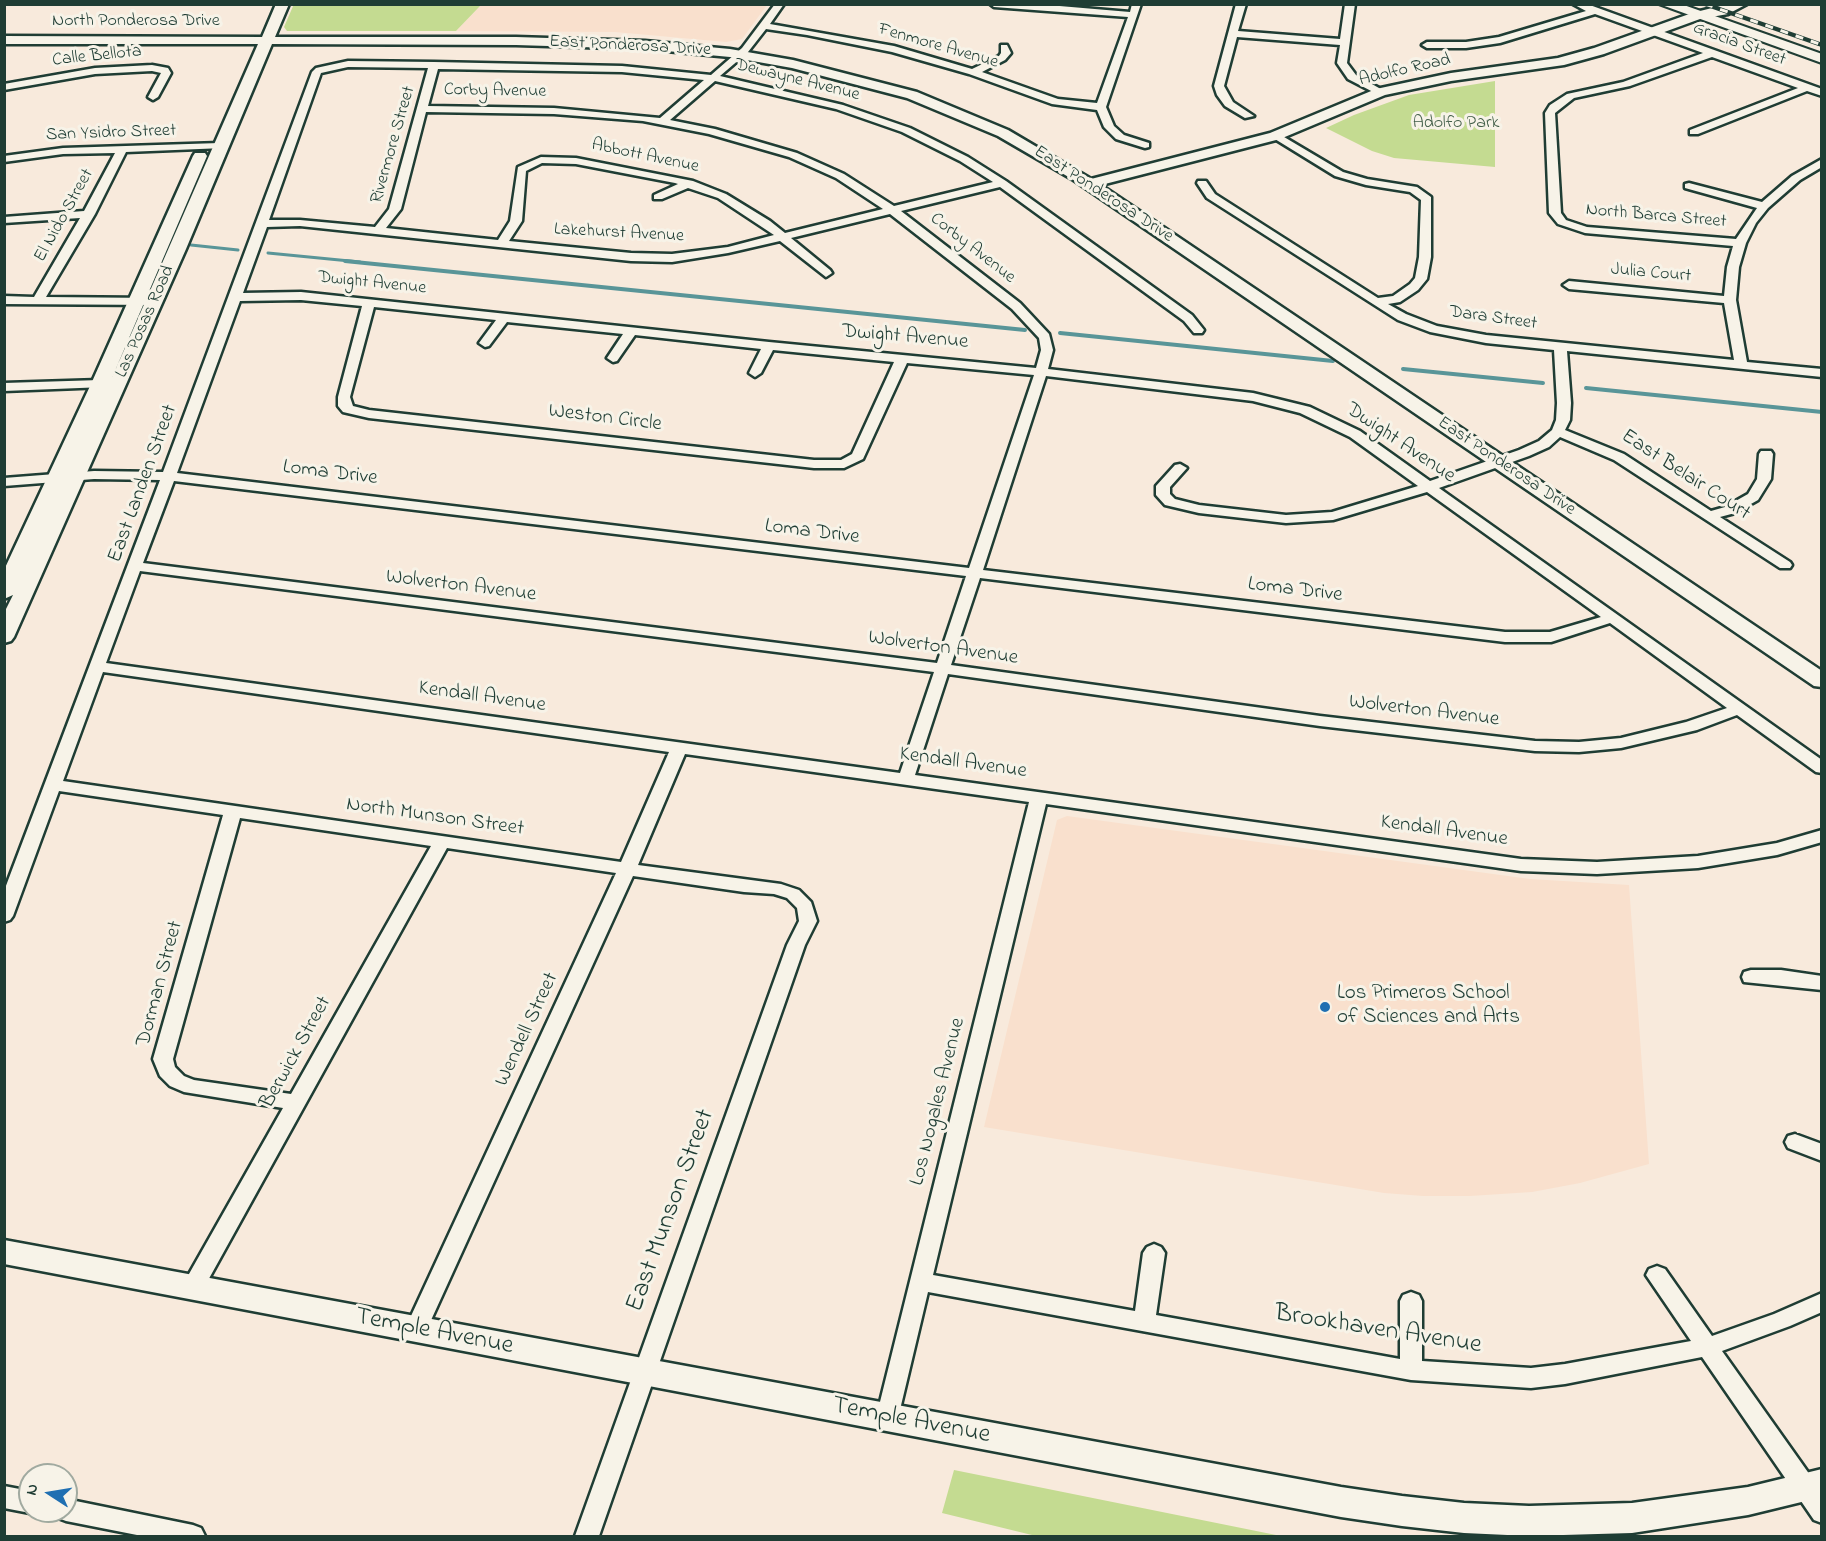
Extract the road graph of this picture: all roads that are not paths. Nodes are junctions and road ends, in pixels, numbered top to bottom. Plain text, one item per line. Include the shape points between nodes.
1 (268, 4) edge
2 (283, 4) edge
3 (780, 4) edge
4 (994, 4) edge
5 (1242, 4) edge
6 (1350, 4) edge
7 (1577, 4) edge
8 (1666, 4) edge
9 (1716, 4) edge
10 (1741, 4) edge
11 (1135, 10) edge
12 (1595, 11) junction
13 (1697, 16) junction
14 (764, 26) junction
15 (1653, 31) junction
16 (4, 34) edge
17 (1234, 34) junction
18 (261, 38) junction
19 (4, 40) edge
20 (1344, 42) junction
21 (1427, 45) dead end
22 (1004, 47) dead end
23 (743, 52) junction
24 (1713, 53) junction
25 (1821, 59) edge
26 (434, 65) junction
27 (323, 68) joint
28 (974, 72) junction
29 (714, 78) junction
30 (4, 87) edge
31 (1806, 88) junction
32 (1381, 92) junction
33 (1821, 93) edge
34 (153, 97) dead end
35 (1101, 107) junction
36 (422, 109) junction
37 (1249, 116) dead end
38 (663, 122) junction
39 (1694, 132) dead end
40 (1275, 136) junction
41 (1145, 145) dead end
42 (212, 146) junction
43 (122, 149) junction
44 (4, 159) edge
45 (1821, 162) edge
46 (1095, 182) junction
47 (689, 183) junction
48 (1002, 183) junction
49 (1202, 183) dead end
50 (1689, 186) dead end
51 (658, 197) dead end
52 (1764, 206) junction
53 (892, 210) junction
54 (88, 214) junction
55 (4, 220) edge
56 (263, 224) junction
57 (379, 230) junction
58 (783, 237) junction
59 (1740, 243) junction
60 (501, 244) junction
61 (826, 273) dead end
62 (1569, 285) dead end
63 (236, 297) junction
64 (4, 300) edge
65 (38, 300) junction
66 (1730, 300) junction
67 (135, 302) junction
68 (154, 302) junction
69 (1376, 302) junction
70 (369, 303) junction
71 (503, 319) junction
72 (1198, 330) dead end
73 (631, 332) junction
74 (485, 343) dead end
75 (769, 346) junction
76 (1560, 346) junction
77 (613, 358) dead end
78 (902, 359) junction
79 (1741, 365) junction
80 (1041, 372) junction
81 (755, 373) dead end
82 (1821, 373) edge
83 (100, 384) junction
84 (4, 387) edge
85 (1558, 432) junction
86 (1766, 454) dead end
87 (1506, 460) junction
88 (1180, 468) dead end
89 (169, 476) junction
90 (77, 477) junction
91 (57, 478) junction
92 (4, 482) edge
93 (1428, 487) junction
94 (1707, 516) junction
95 (1785, 565) dead end
96 (135, 567) junction
97 (974, 574) junction
98 (4, 593) edge
99 (1612, 618) junction
100 (4, 638) edge
101 (98, 667) junction
102 (943, 669) junction
103 (1819, 672) edge
104 (1741, 708) junction
105 (679, 748) junction
106 (1821, 768) edge
107 (906, 779) junction
108 (53, 785) junction
109 (1039, 797) junction
110 (232, 811) junction
111 (1821, 836) edge
112 (442, 841) junction
113 (627, 869) junction
114 (805, 906) joint
115 (4, 916) edge
116 (1751, 976) dead end
117 (1821, 983) edge
118 (296, 1102) junction
119 (1795, 1142) dead end
120 (1821, 1153) edge
121 (4, 1252) edge
122 (1154, 1253) dead end
123 (1657, 1275) dead end
124 (920, 1282) junction
125 (193, 1287) junction
126 (1411, 1301) dead end
127 (1821, 1302) edge
128 (1144, 1321) junction
129 (416, 1329) junction
130 (1707, 1347) junction
131 (1411, 1370) junction
132 (644, 1373) junction
133 (887, 1418) junction
134 (1816, 1494) edge
135 (78, 1512) edge
136 (193, 1536) edge
137 (587, 1536) edge

1 - 18 main road, Las Posas Road
2 - 18 main road, Las Posas Road
3 - 14 street
4 - 11 street
5 - 17 street
6 - 20 street
7 - 12 street, Gracia Street
8 - 13 main road
9 - 13 main road, Adolfo Road
10 - 13 main road, Adolfo Road
11 - 35 street
12 - 15 street, Gracia Street
12 - 21 street via 1500,40
13 - 15 main road, Adolfo Road
13 - 25 main road
14 - 23 street
14 - 28 street, Fenmore Avenue via 861,42
15 - 24 street, Gracia Street
15 - 32 main road, Adolfo Road via 1559,62 1451,77
16 - 18 main road, North Ponderosa Drive
17 - 20 street
17 - 37 street via 1220,90 1229,104
18 - 19 main road, North Ponderosa Drive
18 - 23 main road, East Ponderosa Drive via 581,36 653,39
18 - 42 main road, Las Posas Road
20 - 32 street via 1342,59 1346,70
22 - 28 street via 1006,53 1002,58
23 - 29 street
23 - 46 main road, East Ponderosa Drive via 832,66 942,97 1008,124 1055,150
24 - 31 street, Gracia Street
24 - 59 street, North Barca Street via 1626,84 1571,96 1554,107 1550,125 1555,213 1569,226 1585,230
26 - 27 street, Dewayne Avenue via 348,64
26 - 29 street, Dewayne Avenue via 597,67
26 - 36 street, Rivermore Street
27 - 56 street, East Landen Street via 317,72
28 - 35 street, Fenmore Avenue via 1056,102
29 - 38 street
29 - 48 street, Dewayne Avenue via 814,99 887,123 939,145
30 - 34 street, Calle Bellota via 102,70 164,70
31 - 33 street, Gracia Street
31 - 39 street
32 - 40 main road, Adolfo Road
35 - 41 street via 1109,127 1120,137
36 - 38 street, Corby Avenue via 565,112
36 - 57 street, Rivermore Street via 395,209
38 - 53 street, Corby Avenue via 731,136 793,155 840,176
40 - 46 main road, Adolfo Road
40 - 69 street via 1339,174 1413,189 1427,199 1421,279 1406,294
42 - 43 street, San Ysidro Street
42 - 67 main road, Las Posas Road
42 - 68 main road, Las Posas Road
43 - 44 street, San Ysidro Street via 50,152
43 - 54 street, El Nido Street
45 - 52 street
46 - 87 main road, East Ponderosa Drive
47 - 51 street
47 - 58 street, Abbott Avenue via 744,207
47 - 60 street, Abbott Avenue via 605,165 537,161 521,171 516,221
48 - 53 street, Lakehurst Avenue
48 - 72 street, Dewayne Avenue via 1188,318
49 - 69 street, Dara Street via 1211,196
50 - 52 street
52 - 59 street
53 - 58 street, Lakehurst Avenue
53 - 80 street, Corby Avenue via 1026,315 1045,338 1047,350
54 - 55 street
54 - 65 street, El Nido Street
56 - 57 street, Lakehurst Avenue
56 - 63 street, East Landen Street
57 - 60 street, Lakehurst Avenue
58 - 60 street, Lakehurst Avenue via 672,258
58 - 61 street, Abbott Avenue
59 - 66 street
62 - 66 street, Julia Court
63 - 70 street, Dwight Avenue via 291,296
63 - 89 street, East Landen Street
64 - 65 street
65 - 67 street
66 - 79 street
67 - 68 street
67 - 83 main road, Las Posas Road
68 - 90 main road, Las Posas Road
69 - 76 street, Dara Street via 1418,324 1459,335
70 - 71 street, Dwight Avenue
70 - 78 street, Weston Circle via 344,398 348,410 814,464 844,464 858,456
71 - 73 street, Dwight Avenue
71 - 74 street
73 - 75 street, Dwight Avenue
73 - 77 street
75 - 78 street, Dwight Avenue
75 - 81 street
76 - 79 street, Dara Street
76 - 85 street via 1564,403
78 - 80 street, Dwight Avenue
79 - 82 street, Dara Street
80 - 93 street, Dwight Avenue via 1253,397 1305,410 1355,434
80 - 97 street, Corby Avenue
83 - 84 street
83 - 91 main road, Las Posas Road
85 - 87 street via 1544,444
85 - 94 street, East Belair Court via 1618,457
86 - 94 street via 1764,479 1753,497 1730,510
87 - 93 street
87 - 103 main road, East Ponderosa Drive
88 - 93 street via 1163,486 1163,495 1170,502 1286,519 1333,516
89 - 90 street, Loma Drive
89 - 96 street, East Landen Street
89 - 97 street, Loma Drive
90 - 91 street, Loma Drive
90 - 100 main road, Las Posas Road
91 - 92 street, Loma Drive
91 - 98 main road, Las Posas Road
93 - 99 street, Dwight Avenue
94 - 95 street, East Belair Court
96 - 101 street, East Landen Street
96 - 102 street, Wolverton Avenue
97 - 99 street, Loma Drive via 1505,637 1551,637
97 - 102 street, Corby Avenue
99 - 104 street, Dwight Avenue
101 - 105 street, Kendall Avenue
101 - 108 street, East Landen Street
102 - 104 street, Wolverton Avenue via 1535,746 1621,743 1691,726
102 - 107 street, Corby Avenue
104 - 106 street, Dwight Avenue
105 - 107 street, Kendall Avenue
105 - 113 street, Wendell Street
107 - 109 street, Kendall Avenue
108 - 110 street, North Munson Street
108 - 115 street, East Landen Street
109 - 111 street, Kendall Avenue via 1521,865 1649,866 1698,862 1777,849
109 - 124 street, Los Nogales Avenue
110 - 112 street, North Munson Street
110 - 118 street, Dorman Street via 163,1059 167,1071 177,1081 191,1087
112 - 113 street, North Munson Street
112 - 118 street, Berwick Street
113 - 114 street, North Munson Street via 775,888 793,894
113 - 129 street, Wendell Street
114 - 132 street, East Munson Street via 808,921 796,945
116 - 117 street
118 - 125 street, Berwick Street
119 - 120 street
121 - 125 main road, Temple Avenue
122 - 128 street
123 - 130 street
124 - 128 street, Brookhaven Avenue
124 - 133 street, Los Nogales Avenue
125 - 129 main road, Temple Avenue
126 - 131 street
127 - 130 street, Brookhaven Avenue
128 - 131 street, Brookhaven Avenue
129 - 132 main road, Temple Avenue
130 - 131 street, Brookhaven Avenue via 1531,1378
130 - 134 street
132 - 133 main road, Temple Avenue
132 - 137 street, East Munson Street
133 - 134 main road, Temple Avenue via 1341,1502 1464,1518 1632,1518
135 - 136 street

